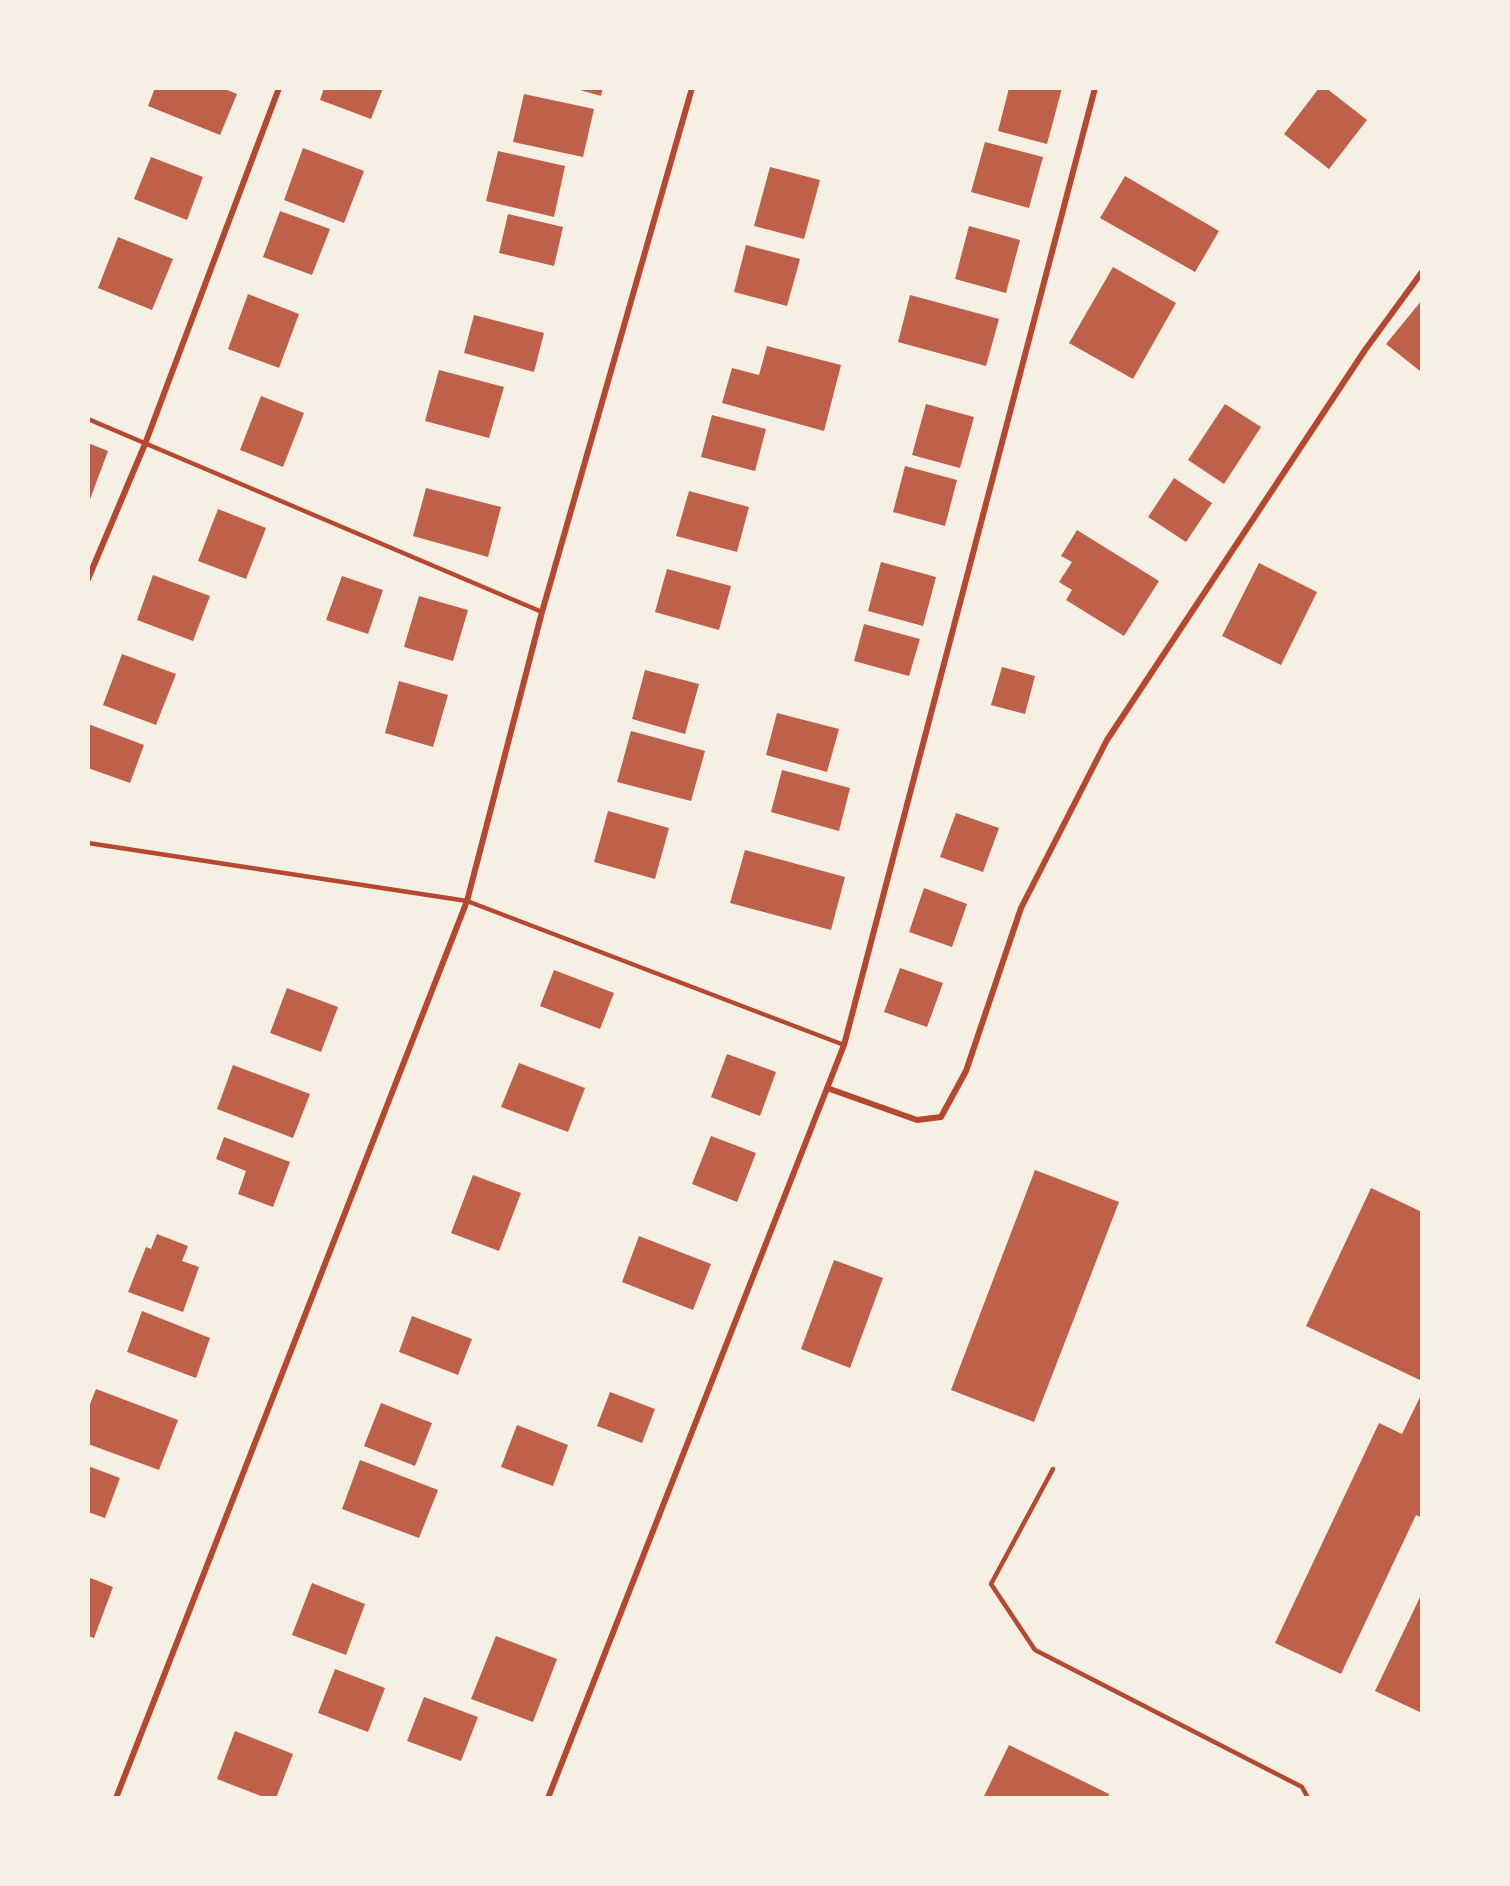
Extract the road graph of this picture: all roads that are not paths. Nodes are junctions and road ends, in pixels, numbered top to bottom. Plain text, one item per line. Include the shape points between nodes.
1 (279, 88) edge
2 (692, 88) edge
3 (1095, 88) edge
4 (1422, 272) edge
5 (88, 420) edge
6 (145, 444) junction
7 (88, 579) edge
8 (542, 612) junction
9 (88, 843) edge
10 (467, 901) junction
11 (844, 1045) junction
12 (827, 1088) junction
13 (1053, 1469) dead end
14 (116, 1797) edge
15 (548, 1797) edge
16 (1308, 1797) edge

1 - 6 street
2 - 8 street
3 - 11 street
4 - 12 street via 1365,350 1107,740 1021,908 966,1071 941,1117 917,1120
5 - 6 lane
6 - 7 street
6 - 8 lane
8 - 10 street
9 - 10 lane
10 - 11 lane
10 - 14 street
11 - 12 street
12 - 15 street
13 - 16 lane via 991,1584 1035,1650 1302,1787

